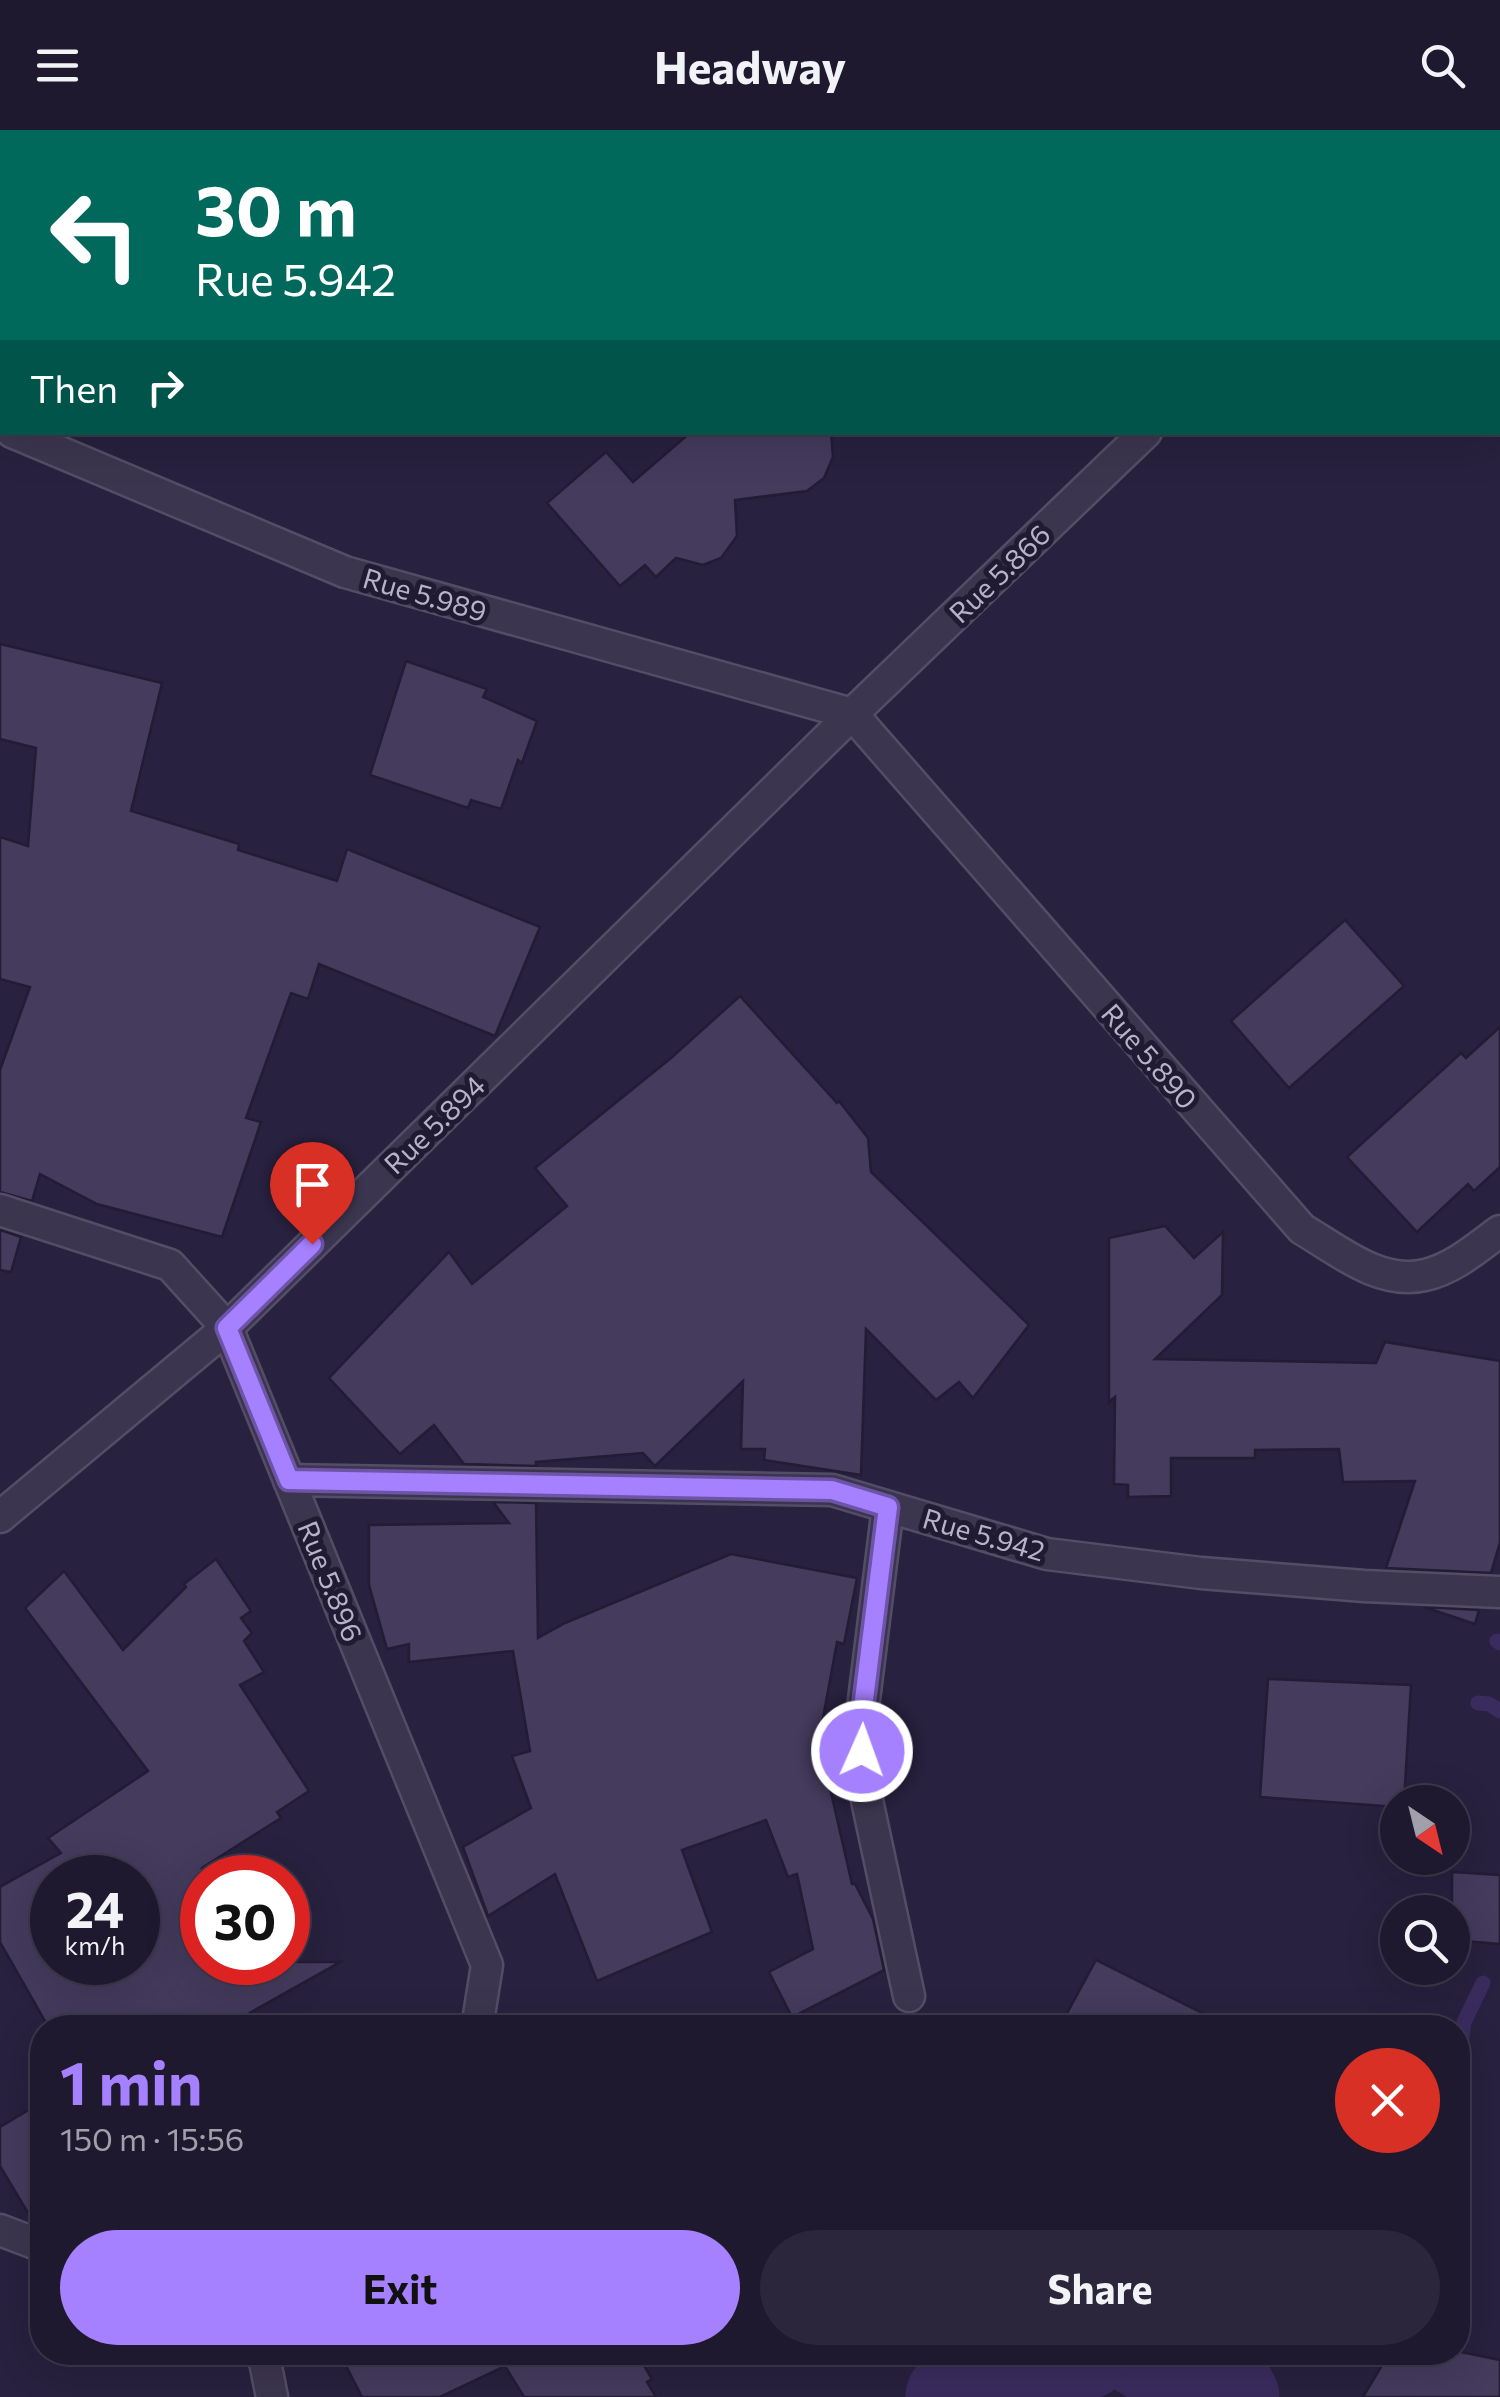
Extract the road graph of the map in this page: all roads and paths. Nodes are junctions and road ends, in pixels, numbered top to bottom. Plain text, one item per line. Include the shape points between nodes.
1 (19, 435) edge
2 (1143, 435) edge
3 (852, 714) junction
4 (0, 1210) edge
5 (1500, 1231) edge
6 (227, 1328) junction
7 (289, 1480) junction
8 (888, 1507) junction
9 (0, 1516) edge
10 (1500, 1592) edge
11 (909, 1996) dead end
12 (479, 2015) edge
13 (0, 2230) edge
14 (30, 2241) edge
15 (266, 2365) edge
16 (272, 2397) edge

1 - 3 street, Rue 5.989 via 345,572
2 - 3 street, Rue 5.866
3 - 5 street, Rue 5.890 via 1302,1229 1376,1273 1424,1276
3 - 6 street, Rue 5.894
4 - 6 street, Rue 5.896 via 170,1264
6 - 7 street, Rue 5.896
6 - 9 street, Rue 5.894
7 - 8 street, Rue 5.942 via 832,1490
7 - 12 street, Rue 5.896 via 487,1965
8 - 10 street, Rue 5.942 via 1047,1554 1202,1573
8 - 11 street via 861,1724 862,1777
13 - 14 street
15 - 16 street

